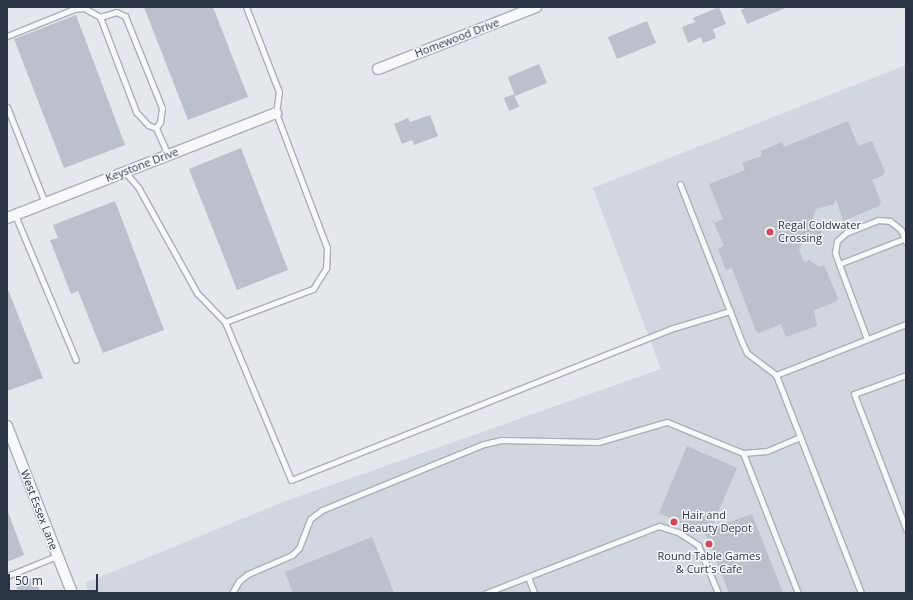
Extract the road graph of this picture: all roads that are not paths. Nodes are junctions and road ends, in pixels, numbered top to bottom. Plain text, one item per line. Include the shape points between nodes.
1 (246, 7) edge
2 (536, 7) edge
3 (100, 17) junction
4 (7, 36) edge
5 (378, 69) dead end
6 (7, 107) edge
7 (276, 113) junction
8 (156, 128) junction
9 (168, 155) junction
10 (125, 172) junction
11 (680, 184) dead end
12 (45, 203) junction
13 (11, 216) edge
14 (906, 239) edge
15 (839, 264) junction
16 (730, 310) junction
17 (225, 322) junction
18 (906, 324) edge
19 (867, 339) junction
20 (76, 360) dead end
21 (776, 375) junction
22 (906, 375) edge
23 (7, 426) edge
24 (800, 437) junction
25 (743, 453) junction
26 (906, 529) edge
27 (57, 556) junction
28 (7, 576) edge
29 (528, 577) junction
30 (72, 593) edge
31 (232, 593) edge
32 (486, 593) edge
33 (534, 593) edge
34 (718, 593) edge
35 (798, 593) edge
36 (861, 593) edge

1 - 7 lane via 279,92
2 - 5 street, Homewood Drive
3 - 4 lane via 84,8 74,9
3 - 8 lane via 136,112 148,125
3 - 8 lane via 116,12 125,16 162,108 160,122
6 - 12 lane
7 - 9 street, Keystone Drive
7 - 17 lane via 327,248 326,268 313,289
8 - 9 lane
9 - 10 street, Keystone Drive
10 - 12 street, Keystone Drive
10 - 17 lane via 138,187 197,293
11 - 16 lane
12 - 13 street, Keystone Drive
13 - 20 lane
14 - 15 lane
14 - 15 lane via 901,230 890,221 878,220 846,233 837,241 835,253
15 - 19 lane
16 - 17 lane via 670,329 291,480
16 - 21 lane via 748,353
18 - 19 lane
19 - 21 lane
21 - 24 lane
22 - 26 lane via 854,394
23 - 27 street, West Essex Lane
24 - 25 lane via 767,451
24 - 36 lane
25 - 31 lane via 667,422 598,442 502,440 484,444 322,510 310,519 299,548 292,555 248,574 239,581
25 - 35 lane
27 - 28 lane
27 - 30 street, West Essex Lane
29 - 32 lane
29 - 33 lane
29 - 34 lane via 659,526 678,532 698,545

